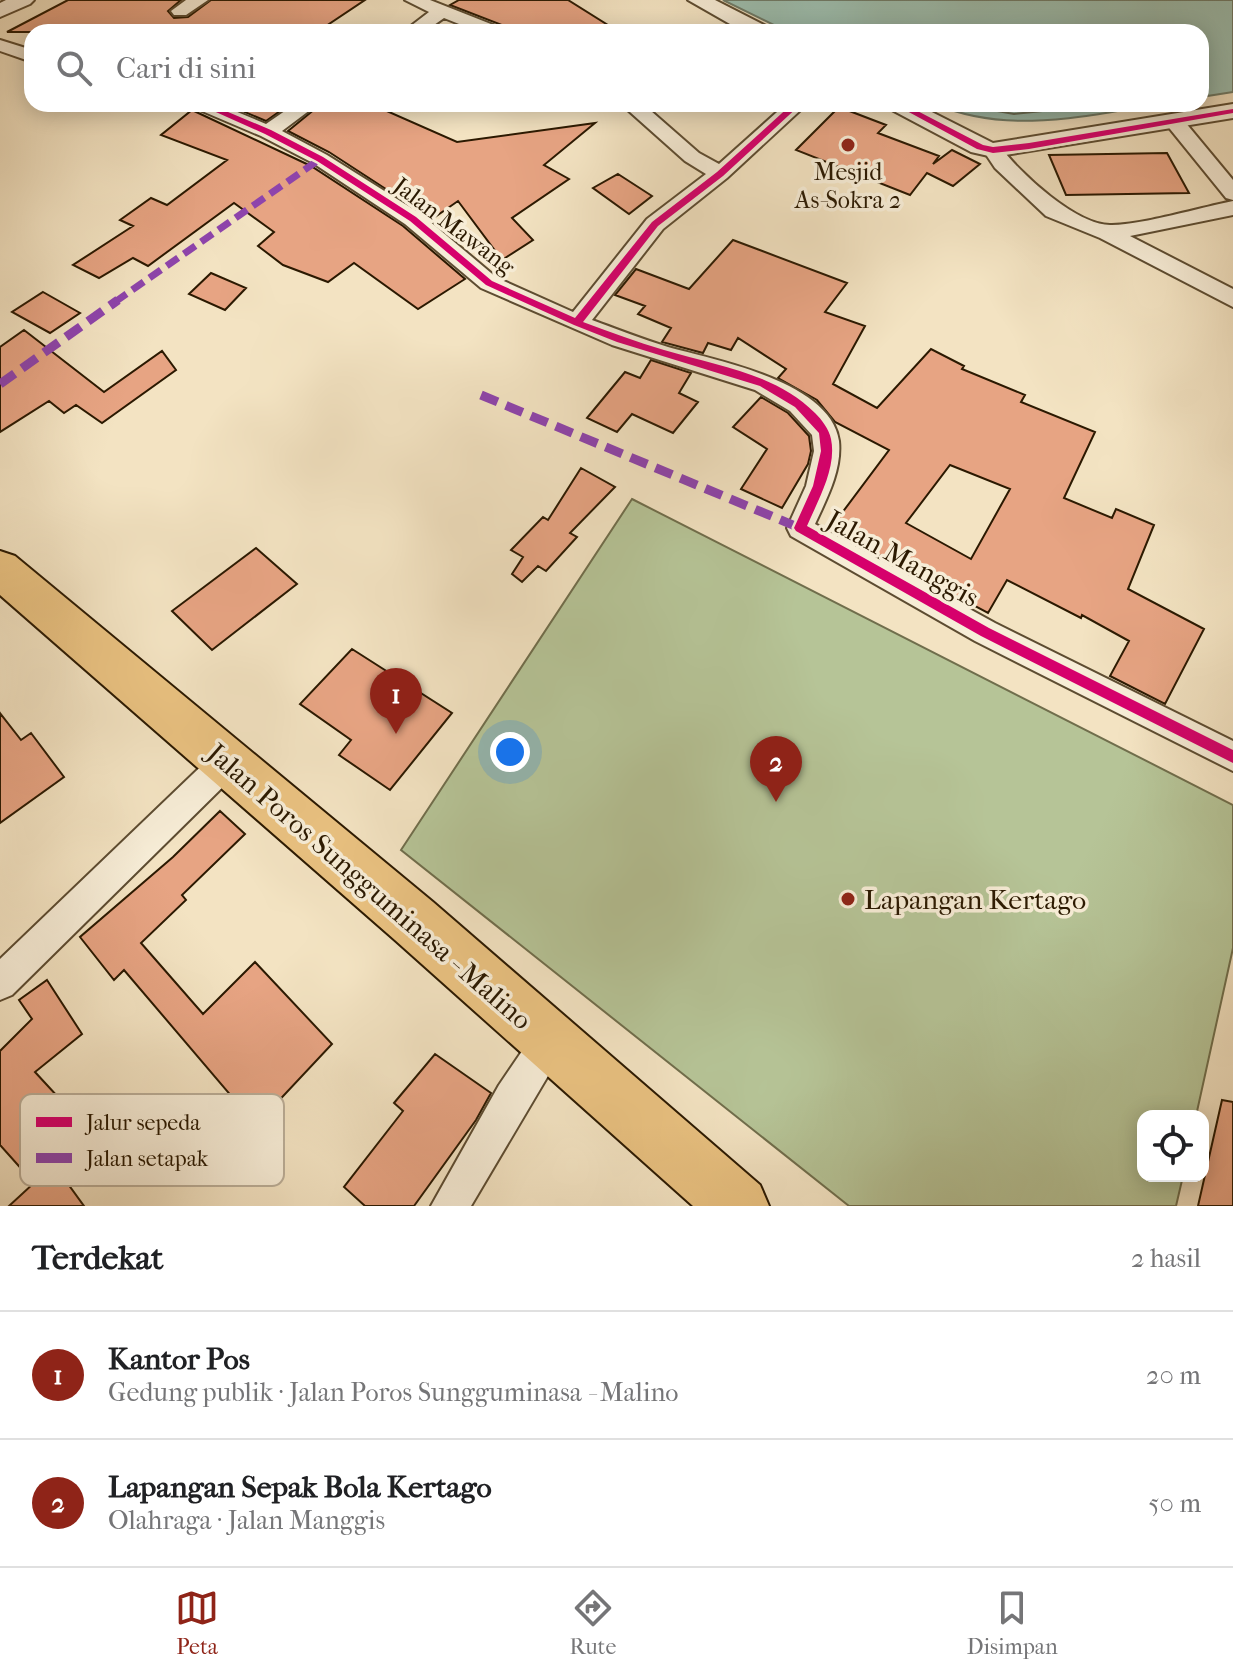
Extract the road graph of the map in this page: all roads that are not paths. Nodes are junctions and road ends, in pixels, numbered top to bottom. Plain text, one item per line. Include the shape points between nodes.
1 (23, 0) edge
2 (199, 0) edge
3 (414, 0) edge
4 (699, 0) edge
5 (0, 11) edge
6 (180, 11) dead end
7 (442, 11) junction
8 (423, 24) edge
9 (475, 24) edge
10 (745, 24) edge
11 (0, 45) edge
12 (24, 53) edge
13 (1233, 111) edge
14 (221, 112) edge
15 (297, 112) edge
16 (640, 112) edge
17 (788, 112) edge
18 (913, 112) edge
19 (1173, 120) junction
20 (268, 132) junction
21 (993, 150) junction
22 (720, 174) junction
23 (1233, 193) edge
24 (1233, 208) edge
25 (1108, 233) junction
26 (1233, 299) edge
27 (577, 323) junction
28 (0, 569) edge
29 (1233, 757) edge
30 (228, 761) junction
31 (0, 983) edge
32 (550, 1042) junction
33 (452, 1201) edge
34 (739, 1206) edge

1 - 5 street
2 - 6 street
3 - 7 street
4 - 10 street
7 - 8 street
7 - 9 street
11 - 12 street
13 - 19 street
14 - 20 street, Jalan Mawang
15 - 20 street
16 - 22 street
17 - 22 street
18 - 21 street
19 - 21 street
19 - 23 street
20 - 27 street, Jalan Mawang via 402,211 489,283
21 - 25 street via 1053,211
22 - 27 street via 643,236
24 - 25 street
25 - 26 street
27 - 29 street, Jalan Manggis via 784,393 803,407 827,441 818,487 800,528 985,632
28 - 30 main road, Jalan Poros Sungguminasa - Malino
30 - 31 street
30 - 32 main road, Jalan Poros Sungguminasa - Malino
32 - 33 street
32 - 34 main road, Jalan Poros Sungguminasa - Malino

